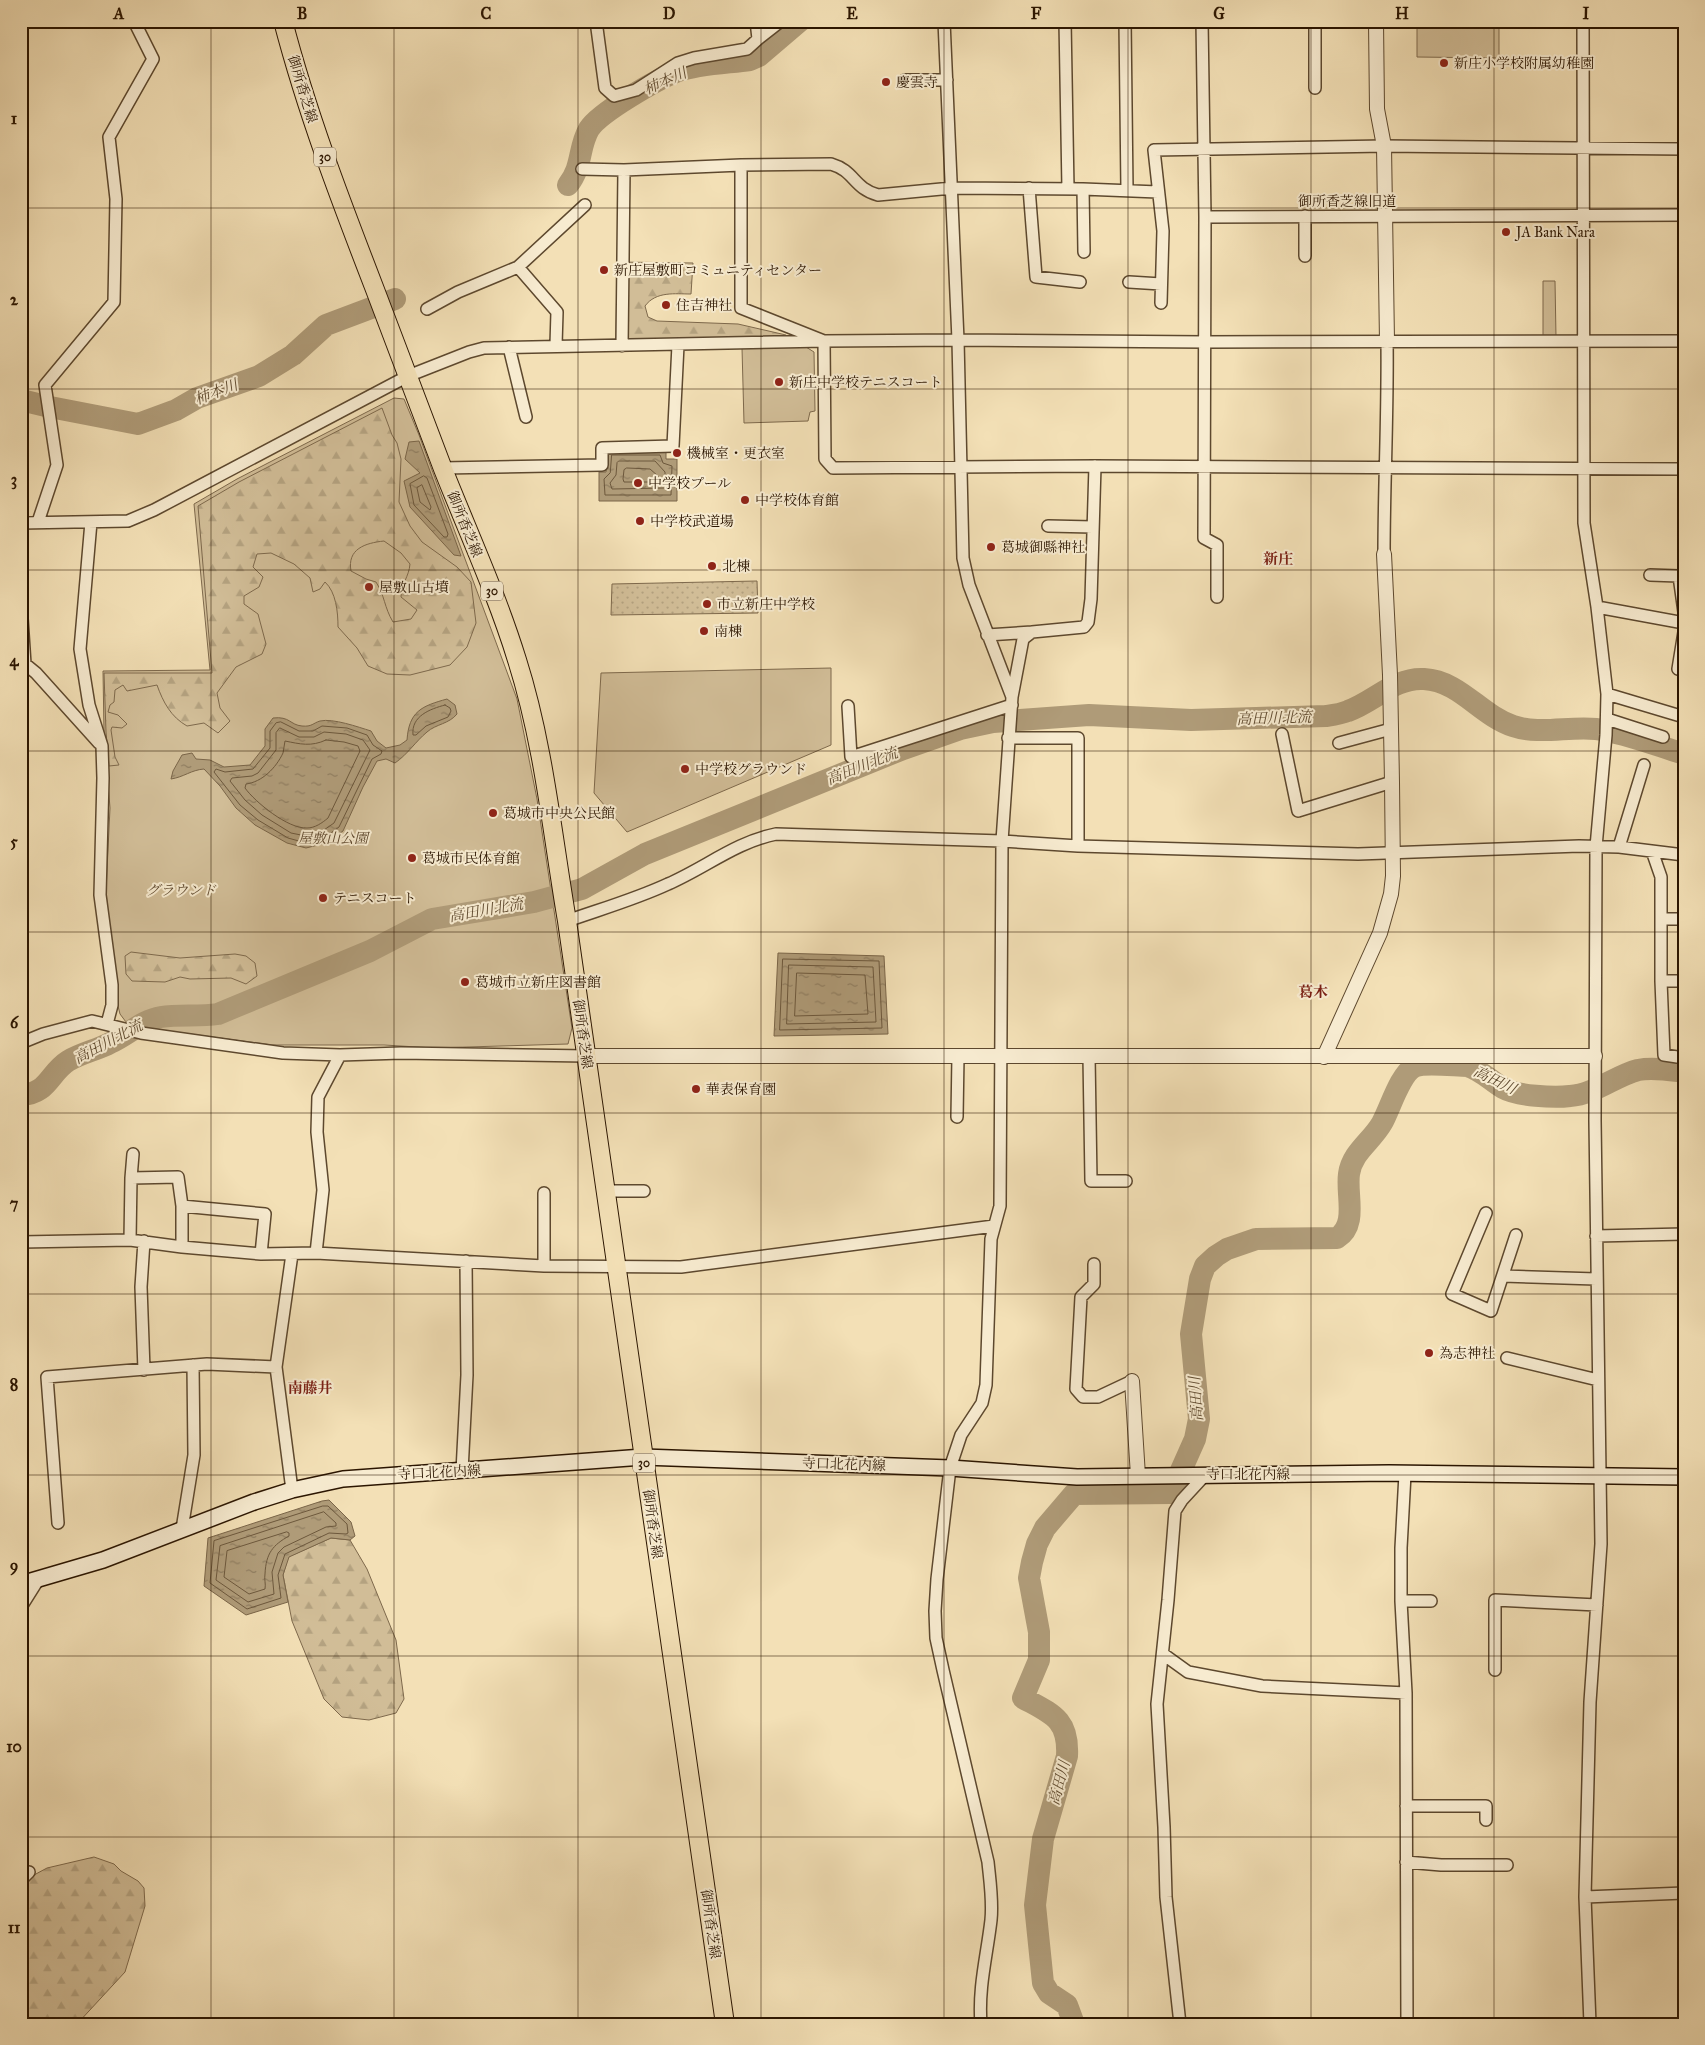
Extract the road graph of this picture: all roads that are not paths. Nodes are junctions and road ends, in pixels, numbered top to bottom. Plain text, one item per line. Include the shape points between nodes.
1 (134, 21) edge
2 (283, 21) edge
3 (596, 21) edge
4 (756, 21) edge
5 (781, 21) edge
6 (944, 21) edge
7 (1065, 21) edge
8 (1125, 21) edge
9 (1202, 21) edge
10 (1315, 21) edge
11 (1376, 21) edge
12 (1583, 21) edge
13 (758, 39) junction
14 (905, 80) dead end
15 (947, 80) junction
16 (1315, 88) dead end
17 (1384, 146) junction
18 (1204, 148) junction
19 (1583, 148) junction
20 (1684, 149) edge
21 (741, 165) junction
22 (582, 169) dead end
23 (624, 170) junction
24 (952, 188) junction
25 (1029, 188) junction
26 (1068, 189) junction
27 (1084, 189) junction
28 (1127, 190) junction
29 (1158, 192) junction
30 (585, 205) dead end
31 (1583, 215) junction
32 (1684, 215) edge
33 (1305, 216) junction
34 (1386, 216) junction
35 (1205, 217) junction
36 (1084, 252) dead end
37 (1305, 256) dead end
38 (518, 267) junction
39 (1080, 282) dead end
40 (1128, 282) dead end
41 (1162, 284) junction
42 (1161, 303) dead end
43 (426, 309) dead end
44 (958, 340) junction
45 (824, 341) junction
46 (1387, 341) junction
47 (1584, 341) junction
48 (1684, 341) edge
49 (1205, 342) junction
50 (678, 345) junction
51 (510, 346) junction
52 (556, 346) junction
53 (622, 346) junction
54 (408, 376) junction
55 (526, 417) dead end
56 (962, 466) junction
57 (1095, 466) junction
58 (1204, 467) junction
59 (1384, 467) junction
60 (443, 468) junction
61 (1584, 468) junction
62 (1684, 469) edge
63 (38, 522) junction
64 (91, 522) junction
65 (21, 523) edge
66 (1048, 526) dead end
67 (1093, 527) junction
68 (1384, 554) joint
69 (1650, 575) dead end
70 (1682, 576) edge
71 (1218, 597) dead end
72 (21, 604) edge
73 (1597, 607) junction
74 (1684, 612) edge
75 (1684, 623) edge
76 (1032, 632) junction
77 (1684, 632) edge
78 (987, 635) junction
79 (1678, 669) dead end
80 (36, 673) junction
81 (21, 675) edge
82 (1607, 694) junction
83 (1012, 704) junction
84 (848, 706) dead end
85 (1684, 717) edge
86 (1607, 719) junction
87 (1391, 729) junction
88 (1282, 734) dead end
89 (1663, 737) dead end
90 (1008, 738) junction
91 (1339, 743) dead end
92 (102, 746) junction
93 (1644, 765) dead end
94 (1392, 782) junction
95 (1002, 841) junction
96 (1078, 846) junction
97 (1596, 847) junction
98 (1619, 847) junction
99 (1652, 851) junction
100 (1393, 852) junction
101 (1684, 855) edge
102 (1661, 918) junction
103 (1684, 919) edge
104 (567, 921) junction
105 (1661, 981) junction
106 (1684, 981) edge
107 (107, 1024) junction
108 (21, 1043) edge
109 (340, 1055) junction
110 (586, 1056) junction
111 (958, 1056) junction
112 (1000, 1056) junction
113 (1089, 1056) junction
114 (1324, 1056) junction
115 (1595, 1056) junction
116 (1684, 1058) edge
117 (957, 1117) dead end
118 (133, 1154) dead end
119 (131, 1178) junction
120 (1126, 1181) dead end
121 (605, 1191) junction
122 (644, 1191) dead end
123 (544, 1193) dead end
124 (182, 1206) junction
125 (1486, 1214) dead end
126 (994, 1226) junction
127 (1684, 1234) edge
128 (1516, 1235) dead end
129 (1596, 1236) junction
130 (130, 1240) junction
131 (144, 1241) junction
132 (21, 1242) edge
133 (182, 1248) junction
134 (316, 1253) junction
135 (261, 1254) junction
136 (292, 1254) junction
137 (466, 1261) junction
138 (1094, 1264) dead end
139 (544, 1266) junction
140 (616, 1266) junction
141 (1503, 1276) junction
142 (1596, 1279) junction
143 (1507, 1358) dead end
144 (193, 1365) junction
145 (276, 1367) junction
146 (144, 1370) junction
147 (1598, 1380) junction
148 (1132, 1382) joint
149 (643, 1457) junction
150 (950, 1468) junction
151 (462, 1471) junction
152 (1206, 1474) junction
153 (1405, 1474) junction
154 (1138, 1476) junction
155 (1600, 1476) junction
156 (1684, 1477) edge
157 (292, 1490) junction
158 (58, 1523) dead end
159 (182, 1529) junction
160 (38, 1580) junction
161 (21, 1584) edge
162 (1401, 1601) junction
163 (1431, 1601) dead end
164 (1597, 1604) junction
165 (21, 1607) edge
166 (1163, 1654) junction
167 (1495, 1670) dead end
168 (1406, 1693) junction
169 (1406, 1806) junction
170 (1486, 1820) dead end
171 (1406, 1862) junction
172 (1507, 1865) dead end
173 (1684, 1893) edge
174 (1586, 1897) junction
175 (726, 2024) edge
176 (980, 2024) edge
177 (1180, 2024) edge
178 (1407, 2024) edge
179 (1590, 2024) edge

1 - 63 street via 153,59 109,137 116,198 114,302 45,385 57,464
2 - 54 main road, 御所香芝線 / 30 via 306,104
3 - 13 street via 604,88 614,96 636,90 678,63 747,50
4 - 13 street
5 - 13 street
6 - 15 street
7 - 26 street
8 - 28 street
9 - 18 street
10 - 16 street
11 - 17 street via 1377,109
12 - 19 street
14 - 15 street
15 - 24 street
17 - 18 street
17 - 19 street
17 - 34 street
18 - 29 street via 1154,150
18 - 35 street
19 - 20 street
19 - 31 street
21 - 23 street
21 - 24 street via 831,164 851,174 858,186 867,192 878,195
21 - 45 street via 741,308
22 - 23 street
23 - 53 street
24 - 25 street
24 - 44 street
25 - 26 street
25 - 39 street via 1036,277
26 - 27 street
27 - 28 street
27 - 36 street
28 - 29 street
29 - 41 street via 1163,231
30 - 38 street
31 - 32 street, 御所香芝線旧道
31 - 34 street, 御所香芝線旧道
31 - 47 street
33 - 34 street, 御所香芝線旧道
33 - 35 street, 御所香芝線旧道
33 - 37 street
34 - 46 street
35 - 49 street
38 - 43 street
38 - 52 street via 557,312
40 - 41 street
41 - 42 street
44 - 45 street
44 - 49 street
44 - 56 street
45 - 50 street
45 - 56 street via 825,459 833,468
46 - 47 street
46 - 49 street
46 - 59 street via 1388,417
47 - 48 street
47 - 61 street
49 - 58 street
50 - 53 street
50 - 60 street via 673,446 602,448 602,465
51 - 52 street
51 - 54 street via 469,352
51 - 55 street
52 - 53 street
54 - 60 main road, 御所香芝線 / 30
54 - 64 street via 154,510 128,521
56 - 57 street
56 - 78 street via 963,558
57 - 58 street
57 - 67 street
58 - 59 street
58 - 71 street via 1204,538 1217,545
59 - 61 street
59 - 68 street
60 - 104 main road, 御所香芝線 / 30 via 503,619 527,693 546,779
61 - 62 street
61 - 73 street via 1586,540
63 - 64 street
63 - 65 street
64 - 92 street via 80,649 89,705
66 - 67 street
67 - 76 street via 1088,622 1084,627
68 - 87 street
69 - 70 street
70 - 74 street
72 - 80 street via 25,664
73 - 75 street
73 - 82 street
76 - 78 street
76 - 83 street via 1023,639
77 - 79 street
78 - 83 street
80 - 81 street
80 - 92 street
82 - 85 street
82 - 86 street
83 - 84 street via 851,757
83 - 90 street
86 - 89 street
86 - 97 street
87 - 91 street
87 - 94 street
88 - 94 street via 1298,811
90 - 95 street
90 - 96 street via 1078,738
92 - 107 street via 100,895 112,1005
93 - 98 street
94 - 100 street
95 - 96 street
95 - 104 street via 793,834 759,838 668,884
95 - 112 street
96 - 100 street via 1358,854
97 - 98 street
97 - 100 street
97 - 115 street
98 - 99 street
99 - 101 street
99 - 102 street via 1661,877
100 - 114 street via 1387,912
102 - 103 street
102 - 105 street
104 - 110 main road, 御所香芝線 / 30
105 - 106 street
105 - 116 street via 1664,1055
107 - 108 street via 92,1021
107 - 109 street via 283,1053
109 - 110 street
109 - 134 street via 318,1096 317,1132 323,1190
110 - 111 street
110 - 121 main road, 御所香芝線 / 30
111 - 112 street
111 - 117 street
112 - 113 street
112 - 126 street via 1000,1206
113 - 114 street
113 - 120 street via 1090,1181
114 - 115 street
115 - 129 street
118 - 119 street
119 - 124 street via 178,1177
119 - 130 street
121 - 122 street
121 - 140 main road, 御所香芝線 / 30
123 - 139 street
124 - 133 street
124 - 135 street via 264,1214
125 - 141 street via 1452,1294 1491,1311
126 - 140 street via 702,1265
126 - 150 street via 985,1395 961,1435
127 - 129 street
128 - 141 street
129 - 142 street
130 - 131 street
130 - 132 street
131 - 133 street
131 - 146 street via 141,1287
133 - 135 street
134 - 136 street
134 - 137 street
135 - 136 street
136 - 145 street
137 - 139 street
137 - 151 street via 467,1375
138 - 148 street via 1094,1284 1081,1297 1076,1389 1083,1397 1098,1397
139 - 140 street
140 - 149 main road, 御所香芝線 / 30
141 - 142 street
142 - 147 street
143 - 147 street
144 - 145 street
144 - 146 street
144 - 159 street via 194,1455
145 - 157 street
146 - 158 street via 47,1377
147 - 155 street
148 - 154 street
149 - 150 main road, 寺口北花内線
149 - 151 main road, 寺口北花内線
149 - 175 main road, 御所香芝線 / 30
150 - 154 main road, 寺口北花内線 via 1077,1477
150 - 176 street via 937,1579 936,1629 988,1862 992,1895 980,1986
151 - 157 main road, 寺口北花内線 via 343,1480
152 - 153 main road, 寺口北花内線
152 - 154 main road, 寺口北花内線
152 - 166 street via 1175,1511
153 - 155 main road, 寺口北花内線
153 - 162 street
155 - 156 main road, 寺口北花内線
155 - 164 street via 1601,1544
157 - 159 main road, 寺口北花内線
159 - 160 main road, 寺口北花内線 via 103,1560
160 - 161 main road, 寺口北花内線
160 - 165 street
162 - 163 street
162 - 168 street
164 - 167 street via 1495,1600
164 - 174 street via 1590,1702
166 - 168 street via 1188,1672 1262,1686
166 - 177 street via 1157,1704 1164,1871
168 - 169 street
169 - 170 street via 1486,1806
169 - 171 street
171 - 172 street
171 - 178 street
173 - 174 street
174 - 179 street

